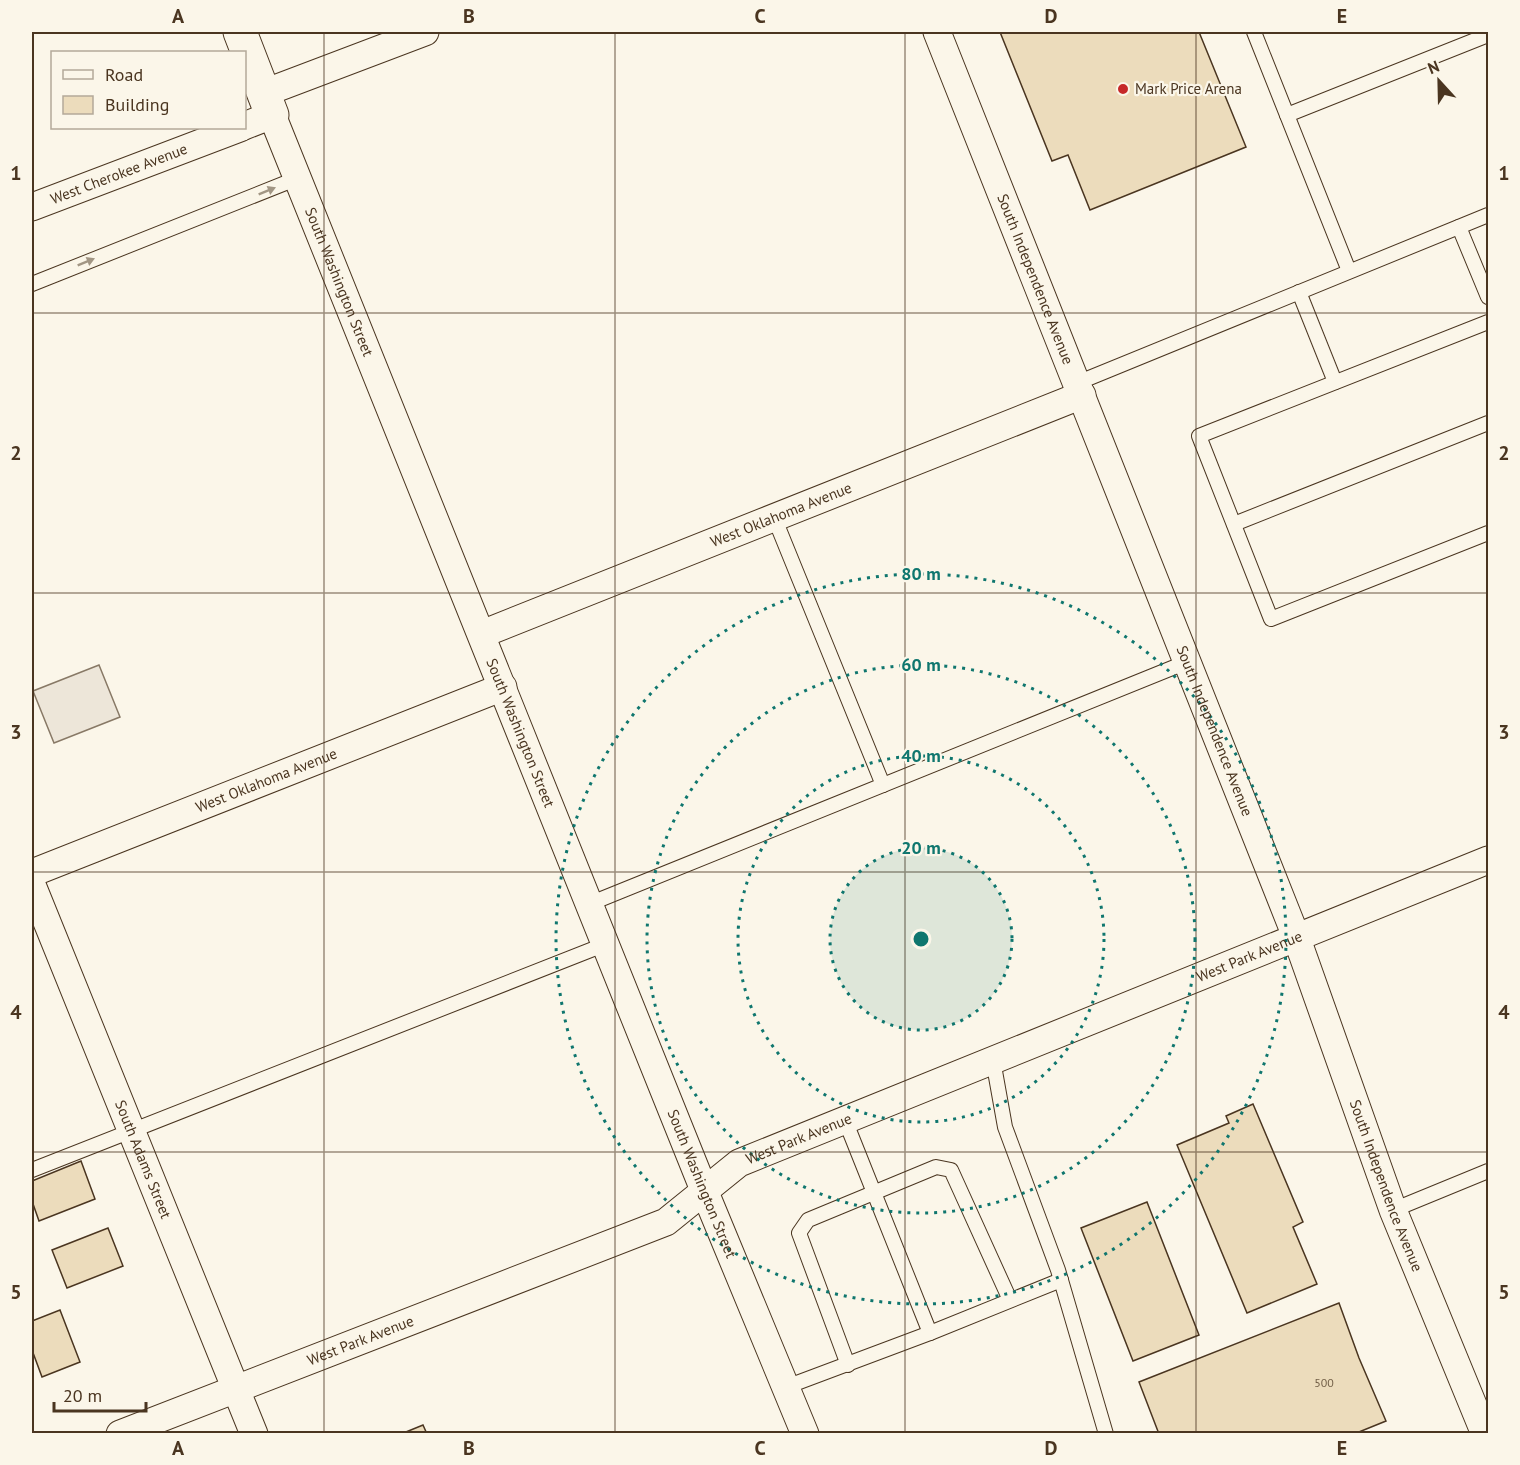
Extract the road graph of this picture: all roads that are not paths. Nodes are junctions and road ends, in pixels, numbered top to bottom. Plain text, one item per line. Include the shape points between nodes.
1 (240, 32) edge
2 (425, 32) edge
3 (937, 32) edge
4 (1254, 32) edge
5 (1488, 35) edge
6 (245, 51) edge
7 (246, 56) edge
8 (260, 111) edge
9 (1287, 115) junction
10 (237, 129) edge
11 (298, 178) junction
12 (32, 207) edge
13 (1488, 215) edge
14 (1459, 227) junction
15 (1349, 271) junction
16 (32, 284) edge
17 (1299, 292) junction
18 (1488, 297) edge
19 (1488, 322) edge
20 (1335, 382) junction
21 (1080, 389) junction
22 (1488, 423) edge
23 (774, 517) junction
24 (1234, 524) junction
25 (1488, 533) edge
26 (482, 634) junction
27 (1187, 662) junction
28 (503, 687) junction
29 (883, 785) junction
30 (1488, 860) edge
31 (32, 873) edge
32 (32, 885) edge
33 (590, 904) junction
34 (1297, 939) junction
35 (606, 944) junction
36 (993, 1060) junction
37 (844, 1120) junction
38 (131, 1131) junction
39 (32, 1170) edge
40 (1488, 1171) edge
41 (704, 1190) junction
42 (874, 1193) junction
43 (1393, 1210) junction
44 (1060, 1280) junction
45 (1010, 1300) junction
46 (930, 1333) junction
47 (849, 1365) junction
48 (786, 1388) junction
49 (236, 1389) junction
50 (120, 1434) edge
51 (254, 1434) edge
52 (805, 1434) edge
53 (1106, 1434) edge
54 (1485, 1434) edge

1 - 6 street, South Washington Street
2 - 8 street
3 - 21 street, South Independence Avenue
4 - 9 lane
5 - 9 lane
7 - 8 street, South Washington Street
8 - 11 street, South Washington Street
9 - 15 lane
10 - 12 street, West Cherokee Avenue
16 -> 11 lane
11 - 26 street, South Washington Street
13 - 14 lane
14 - 15 lane
14 - 18 lane
15 - 17 lane
17 - 20 lane
17 - 21 lane
19 - 20 lane
20 - 24 lane via 1199,436
21 - 23 street, West Oklahoma Avenue
21 - 27 street, South Independence Avenue
22 - 24 lane
23 - 26 street, West Oklahoma Avenue
23 - 29 lane
24 - 25 lane via 1271,619
26 - 28 street, South Washington Street
27 - 29 lane
27 - 34 street, South Independence Avenue
28 - 31 street, West Oklahoma Avenue
28 - 33 street, South Washington Street
29 - 33 lane
30 - 34 street, West Park Avenue
32 - 38 street, South Adams Street
33 - 35 street, South Washington Street
34 - 36 street, West Park Avenue
34 - 43 street, South Independence Avenue
35 - 38 lane
35 - 41 street, South Washington Street
36 - 37 street, West Park Avenue
36 - 44 lane via 1005,1127
37 - 41 street, West Park Avenue via 739,1163
37 - 42 lane
38 - 39 lane
38 - 49 street, South Adams Street
40 - 43 lane
41 - 48 street, South Washington Street
41 - 49 street, West Park Avenue via 666,1222
42 - 45 lane via 936,1167 951,1170
42 - 46 lane
42 - 47 lane via 808,1220 799,1233
43 - 54 street, South Independence Avenue
44 - 45 lane
44 - 53 lane
45 - 46 lane
46 - 47 lane
47 - 48 lane
48 - 52 street, South Washington Street
49 - 50 street, West Park Avenue
49 - 51 street, South Adams Street

